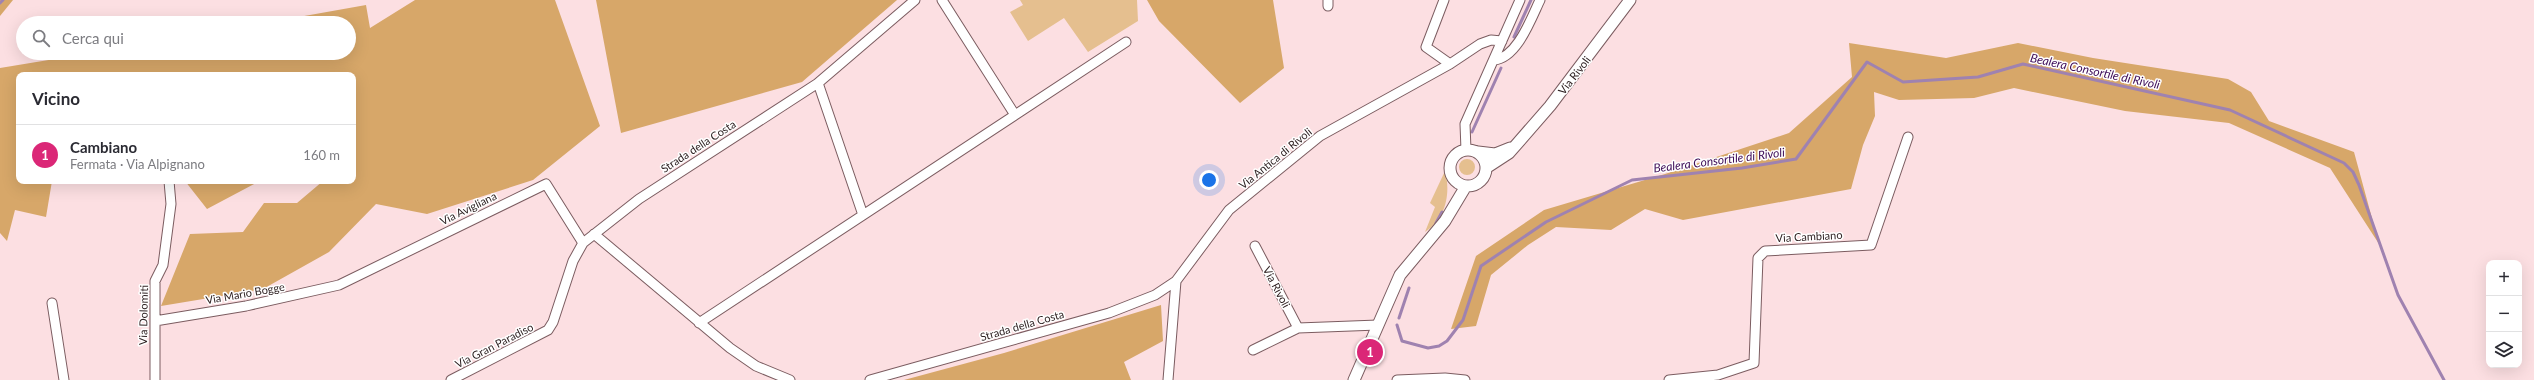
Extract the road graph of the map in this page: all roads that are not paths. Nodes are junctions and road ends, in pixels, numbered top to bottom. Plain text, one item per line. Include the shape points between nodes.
1 (915, 0) edge
2 (942, 0) edge
3 (1444, 0) edge
4 (1520, 0) edge
5 (1540, 0) edge
6 (1630, 0) edge
7 (1502, 41) junction
8 (1126, 42) dead end
9 (1494, 60) junction
10 (1450, 64) junction
11 (818, 83) junction
12 (1015, 115) junction
13 (1908, 137) dead end
14 (1514, 146) junction
15 (1466, 150) junction
16 (1478, 152) junction
17 (1486, 168) junction
18 (1455, 181) junction
19 (169, 184) edge
20 (1466, 186) junction
21 (1451, 211) junction
22 (863, 215) junction
23 (594, 234) junction
24 (583, 243) junction
25 (1255, 246) dead end
26 (1176, 281) junction
27 (339, 285) joint
28 (52, 303) dead end
29 (155, 321) junction
30 (699, 323) junction
31 (1378, 325) junction
32 (1298, 328) junction
33 (1253, 350) dead end
34 (64, 380) edge
35 (155, 380) edge
36 (451, 380) edge
37 (790, 380) edge
38 (870, 380) edge
39 (1168, 380) edge
40 (1354, 380) edge
41 (1398, 380) edge
42 (1465, 380) edge
43 (1669, 380) edge

1 - 11 street, Strada della Costa
2 - 12 street
3 - 10 street via 1426,47
4 - 7 street
5 - 9 street via 1525,33 1506,57
6 - 14 street, Via Rivoli via 1570,81
7 - 9 street
7 - 10 street, Via Antica di Rivoli via 1492,40 1480,44
8 - 12 street
9 - 15 street via 1465,124
10 - 26 street, Via Antica di Rivoli via 1320,136 1230,210
11 - 22 street
11 - 23 street, Strada della Costa via 639,199
12 - 22 street
13 - 43 street, Via Cambiano via 1871,245 1765,250 1758,258 1754,363 1718,375
14 - 16 street, Via Rivoli via 1495,154
14 - 17 street, Via Rivoli via 1504,158
15 - 16 street, Via Rivoli
15 - 18 street via 1460,151 1452,159 1450,171
16 - 17 street
17 - 20 street, Via Rivoli via 1478,183
18 - 20 street
18 - 21 street
19 - 29 street, Via Dolomiti via 171,204 163,265 155,281
20 - 21 street
21 - 31 street via 1438,231 1400,274
22 - 30 street
23 - 24 street, Strada della Costa
23 - 30 street
24 - 27 street, Via Avigliana via 546,184
24 - 36 street, Via Gran Paradiso via 573,262 548,330
25 - 32 street, Via Rivoli
26 - 38 street, Strada della Costa via 1155,295 1110,313
26 - 39 street
27 - 29 street, Via Mario Bogge via 254,304
28 - 34 street
29 - 35 street, Via Dolomiti
30 - 37 street via 756,366
31 - 32 street
31 - 40 street
32 - 33 street
41 - 42 street

